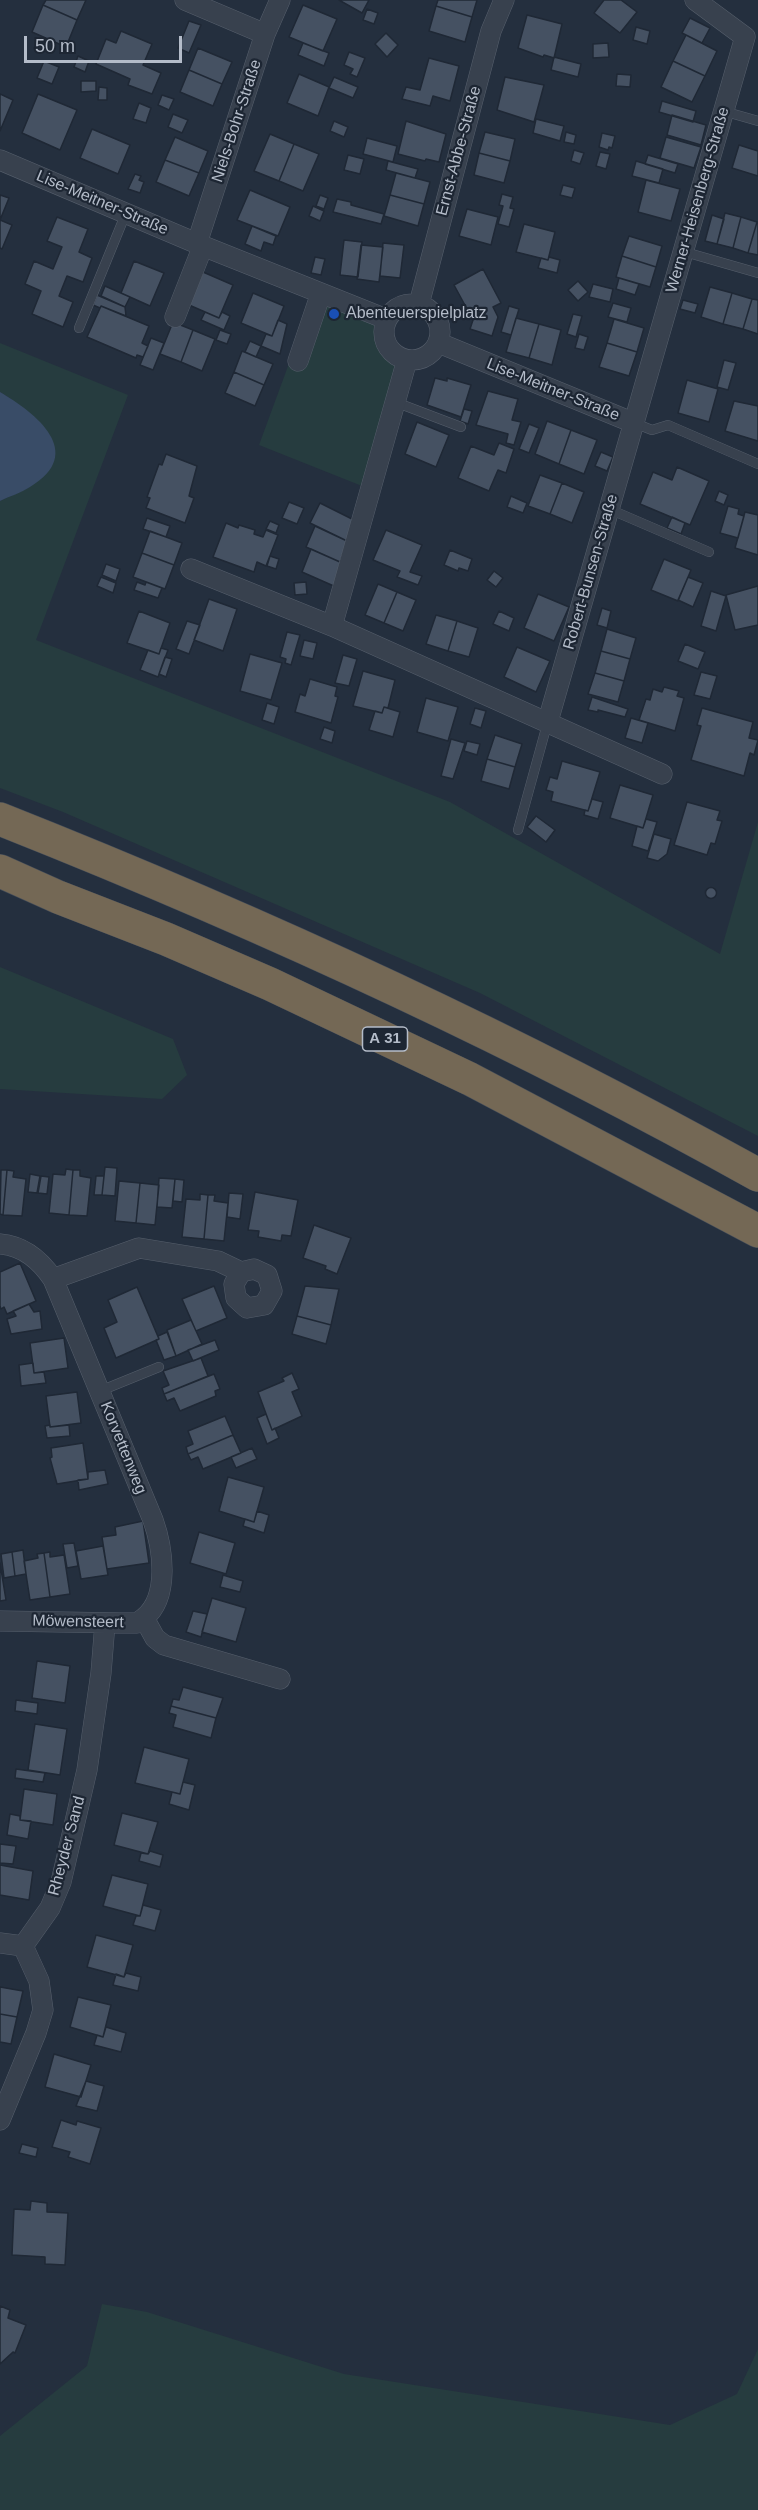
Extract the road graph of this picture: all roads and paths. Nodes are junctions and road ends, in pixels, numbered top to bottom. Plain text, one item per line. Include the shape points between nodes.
1 (185, 0) edge
2 (280, 0) edge
3 (504, 0) edge
4 (695, 0) edge
5 (265, 34) junction
6 (751, 39) edge
7 (723, 111) junction
8 (758, 121) edge
9 (0, 160) edge
10 (126, 213) junction
11 (200, 244) junction
12 (685, 252) junction
13 (758, 273) edge
14 (321, 293) junction
15 (419, 304) junction
16 (175, 317) dead end
17 (386, 319) junction
18 (79, 328) dead end
19 (439, 343) junction
20 (407, 360) junction
21 (298, 361) dead end
22 (395, 402) junction
23 (634, 423) junction
24 (461, 427) dead end
25 (758, 464) edge
26 (609, 509) junction
27 (709, 552) dead end
28 (190, 569) dead end
29 (332, 626) junction
30 (548, 721) junction
31 (662, 774) dead end
32 (0, 819) edge
33 (518, 830) dead end
34 (0, 871) edge
35 (758, 1175) edge
36 (758, 1231) edge
37 (0, 1244) edge
38 (241, 1272) dead end
39 (53, 1279) junction
40 (159, 1367) dead end
41 (100, 1391) junction
42 (144, 1618) junction
43 (0, 1621) edge
44 (105, 1623) junction
45 (280, 1679) dead end
46 (0, 1943) edge
47 (23, 1946) junction
48 (0, 2120) edge

1 - 5 street
2 - 5 street, Niels-Bohr-Straße
3 - 15 street, Ernst-Abbe-Straße via 491,32
4 - 6 street, Werner-Heisenberg-Straße
5 - 11 street, Niels-Bohr-Straße
6 - 7 street, Werner-Heisenberg-Straße
7 - 8 lane
7 - 12 street, Werner-Heisenberg-Straße
9 - 10 street, Lise-Meitner-Straße
10 - 11 street, Lise-Meitner-Straße
10 - 18 lane
11 - 14 street, Lise-Meitner-Straße
11 - 16 street
12 - 13 lane
12 - 23 street, Werner-Heisenberg-Straße
14 - 17 street, Lise-Meitner-Straße
14 - 21 street
15 - 17 street via 400,306
15 - 19 street via 438,319
17 - 20 street via 383,332 387,346
19 - 20 street via 426,357
19 - 23 street, Lise-Meitner-Straße
20 - 22 street
22 - 24 lane
22 - 29 street
23 - 25 lane via 652,430 668,425
23 - 26 street, Robert-Bunsen-Straße
26 - 27 lane
26 - 30 street, Robert-Bunsen-Straße
28 - 29 street
29 - 30 street
30 - 31 street
30 - 33 lane
32 - 35 highway via 167,886 379,981 524,1051
34 - 36 highway, A 31 via 259,980 470,1079
37 - 39 street, Korvettenweg via 24,1250
38 - 39 street via 218,1261 139,1248
39 - 41 street, Korvettenweg
40 - 41 lane
41 - 42 street, Korvettenweg via 162,1549 157,1598
42 - 44 street, Möwensteert via 137,1623
42 - 45 street, Möwensteert via 155,1638 164,1645
43 - 44 street, Möwensteert
44 - 47 street, Rheyder Sand via 87,1770 61,1882 50,1908
46 - 47 street
47 - 48 street via 39,1981 43,2010

